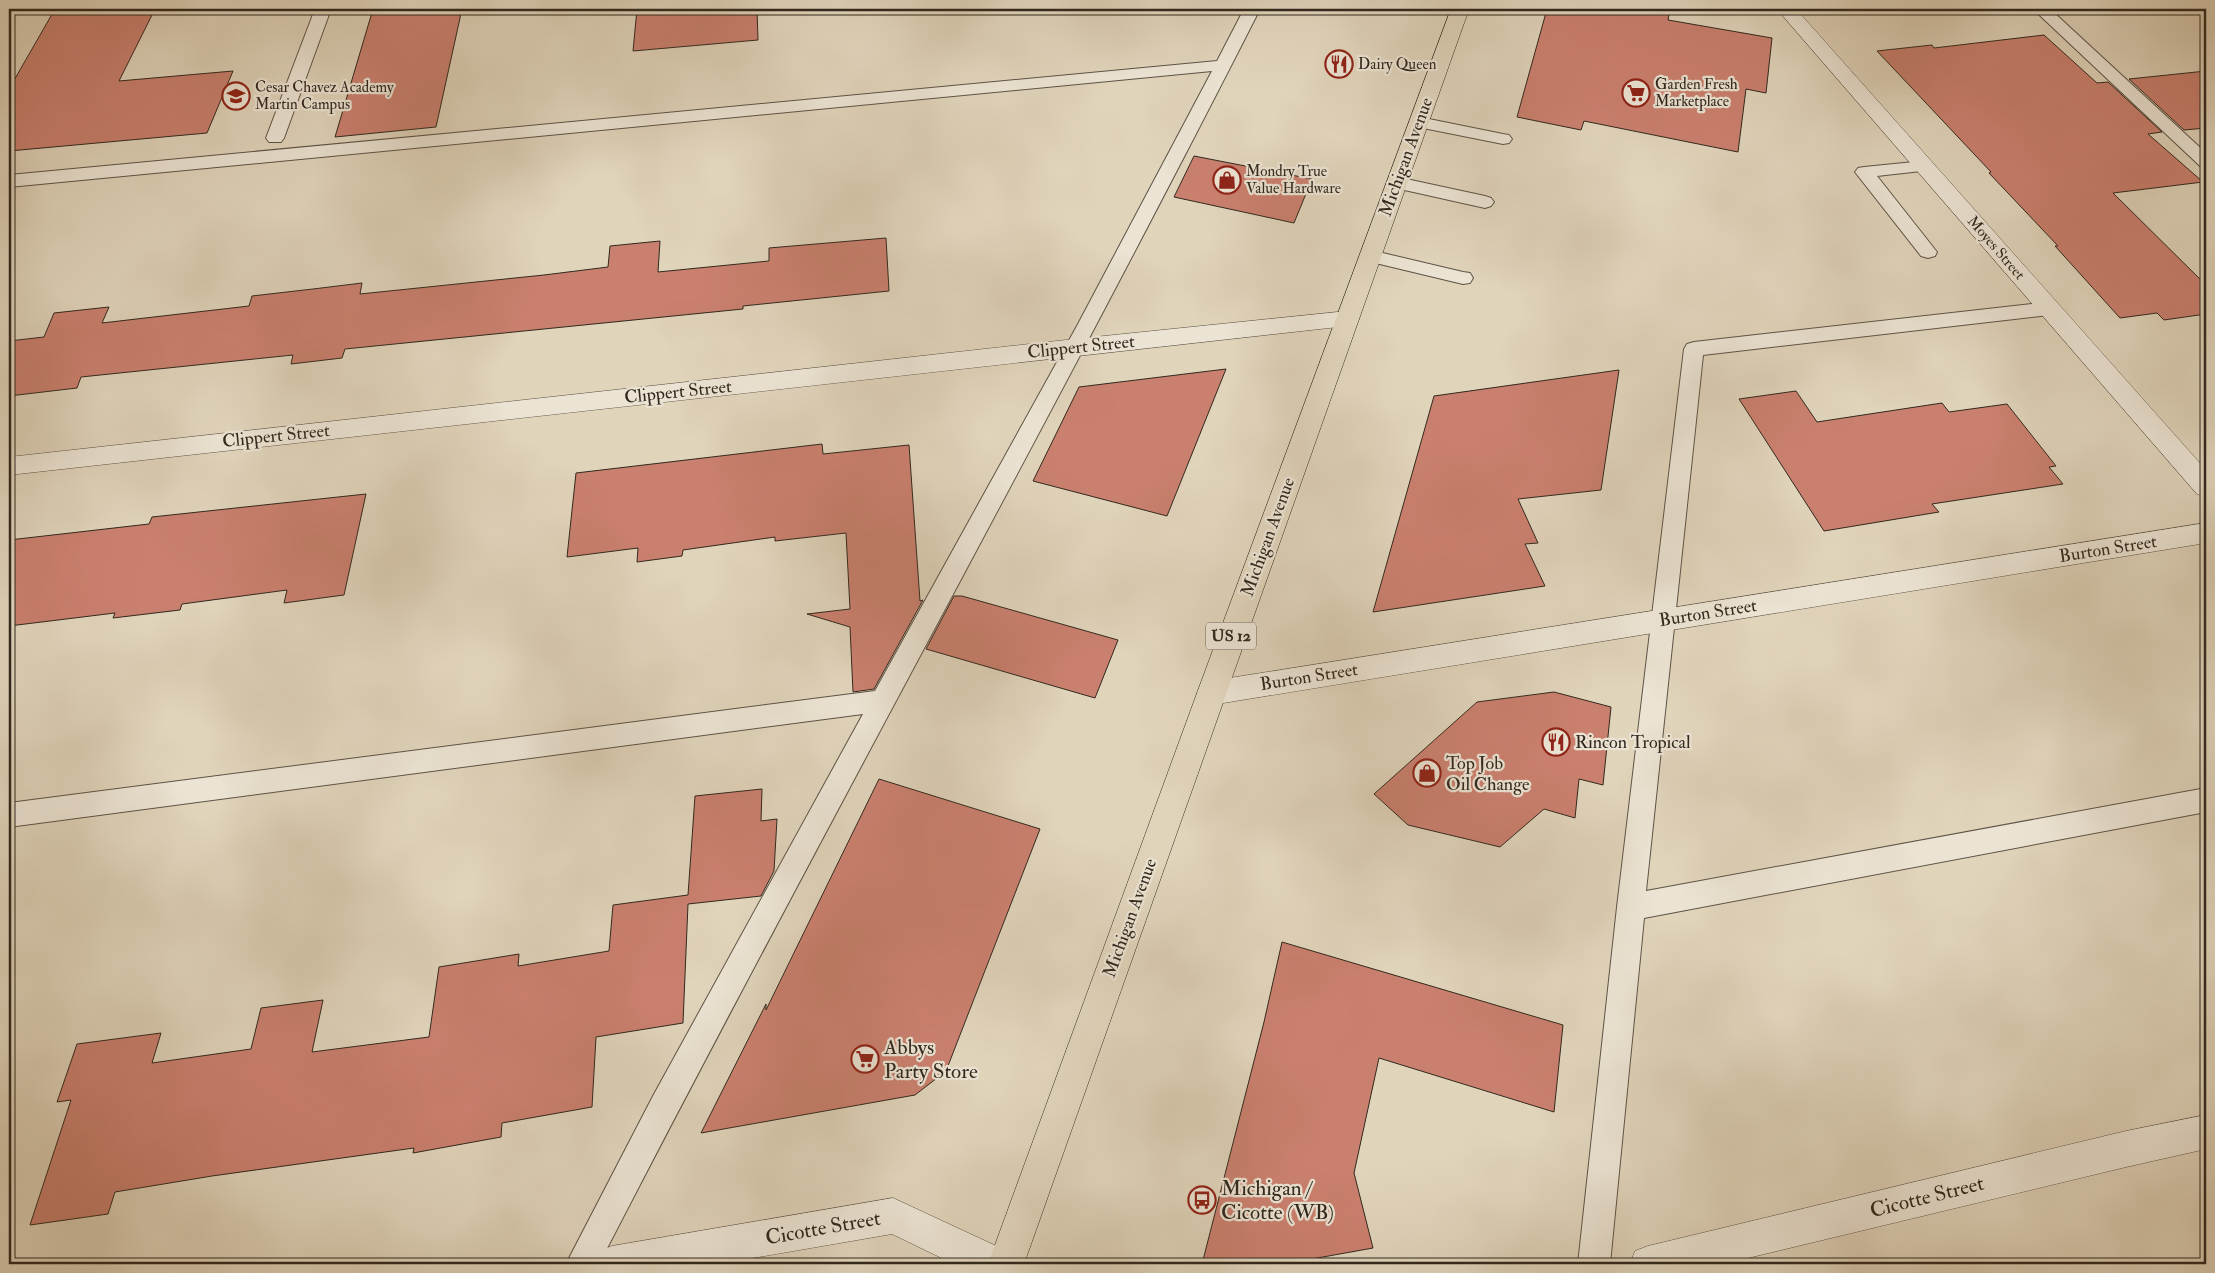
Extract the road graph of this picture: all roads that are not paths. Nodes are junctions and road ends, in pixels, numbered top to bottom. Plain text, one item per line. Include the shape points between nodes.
1 (220, 9) edge
2 (228, 9) edge
3 (324, 9) edge
4 (1252, 9) edge
5 (1460, 9) edge
6 (1786, 9) edge
7 (2041, 9) edge
8 (1224, 65) junction
9 (1419, 122) junction
10 (275, 138) dead end
11 (1503, 139) dead end
12 (2206, 162) edge
13 (1924, 166) junction
14 (9, 181) edge
15 (1397, 183) junction
16 (1485, 202) dead end
17 (1928, 252) dead end
18 (1370, 256) junction
19 (1462, 278) dead end
20 (2050, 309) junction
21 (1348, 319) junction
22 (1074, 347) junction
23 (9, 466) edge
24 (2206, 487) edge
25 (2206, 533) edge
26 (1664, 620) junction
27 (1211, 692) junction
28 (882, 701) junction
29 (2206, 800) edge
30 (9, 815) edge
31 (1631, 907) junction
32 (2206, 1132) edge
33 (582, 1264) edge
34 (612, 1264) edge
35 (994, 1264) edge
36 (1006, 1264) edge
37 (1594, 1264) edge
38 (1648, 1264) edge

1 - 2 lane
3 - 10 lane
4 - 8 lane
5 - 9 main road, Michigan Avenue / US 12
6 - 13 street, Moyes Street
7 - 12 lane
8 - 14 lane
8 - 22 lane
9 - 11 lane
9 - 15 main road, Michigan Avenue / US 12
13 - 17 lane via 1864,172
13 - 20 street, Moyes Street
15 - 16 lane
15 - 18 main road, Michigan Avenue / US 12
18 - 19 lane
18 - 21 main road, Michigan Avenue / US 12
20 - 24 street, Moyes Street
20 - 26 lane via 1694,350
21 - 22 street, Clippert Street
21 - 27 main road, Michigan Avenue / US 12
22 - 23 street, Clippert Street
22 - 28 lane
25 - 26 street, Burton Street
26 - 27 street, Burton Street
26 - 31 lane
27 - 36 main road, Michigan Avenue / US 12
28 - 30 lane
28 - 33 lane
29 - 31 lane
31 - 37 lane
32 - 38 street, Cicotte Street
34 - 35 street, Cicotte Street via 893,1216

